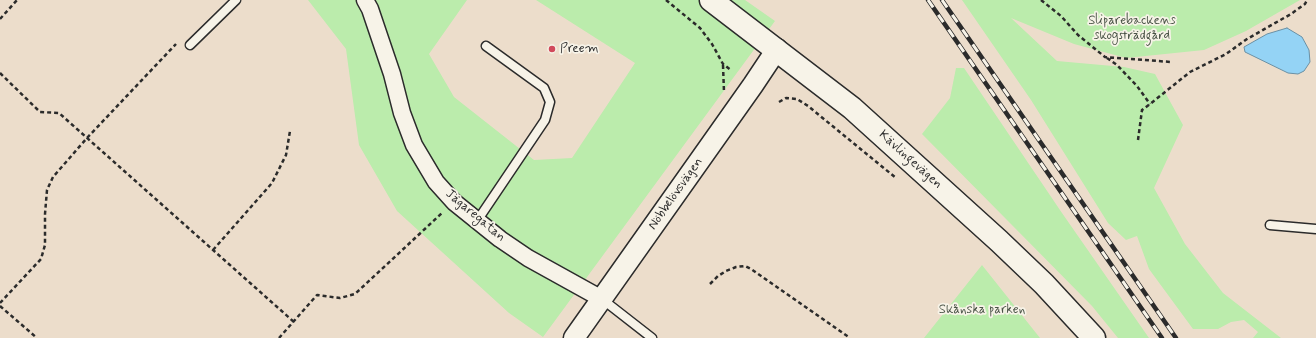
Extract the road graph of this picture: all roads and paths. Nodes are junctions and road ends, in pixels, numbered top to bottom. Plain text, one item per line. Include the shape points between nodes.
1 (17, 0) edge
2 (236, 0) edge
3 (366, 0) edge
4 (666, 0) edge
5 (711, 0) edge
6 (1040, 0) edge
7 (1307, 0) edge
8 (0, 19) edge
9 (177, 43) dead end
10 (190, 45) dead end
11 (486, 46) dead end
12 (777, 49) junction
13 (1105, 57) junction
14 (1171, 62) dead end
15 (731, 70) dead end
16 (0, 73) edge
17 (778, 102) dead end
18 (1150, 104) junction
19 (290, 131) dead end
20 (87, 138) junction
21 (1138, 140) dead end
22 (900, 181) dead end
23 (454, 202) junction
24 (477, 221) junction
25 (1270, 225) dead end
26 (1316, 229) edge
27 (213, 250) junction
28 (710, 284) dead end
29 (602, 299) junction
30 (0, 305) edge
31 (294, 322) junction
32 (36, 338) edge
33 (279, 338) edge
34 (574, 338) edge
35 (652, 338) edge
36 (850, 338) edge
37 (1094, 338) edge

1 - 8 path
2 - 10 lane
3 - 23 street, Jägaregatan via 414,145 436,182
4 - 15 path via 700,28 723,64
5 - 12 main road, Kävlingevägen
6 - 13 path
7 - 18 path via 1291,14 1226,54 1190,72
9 - 20 path
11 - 24 lane via 544,88 550,102 545,120
12 - 29 street, Nöbbelövsvägen
12 - 37 main road, Kävlingevägen via 852,108 999,241 1044,284
13 - 14 path
13 - 18 path via 1117,65
16 - 20 path via 40,112 59,113
17 - 22 path via 786,98 797,99 808,106
18 - 21 path via 1142,110
19 - 27 path via 286,155 272,183
20 - 27 path
20 - 30 path via 53,178 47,190 45,245 41,259
23 - 24 street, Jägaregatan
23 - 31 path via 355,294 340,298 317,295
24 - 29 street, Jägaregatan via 528,258
25 - 26 lane
27 - 31 path
28 - 36 path via 726,271 745,266
29 - 34 street, Nöbbelövsvägen
29 - 35 lane
30 - 32 path
31 - 33 path

